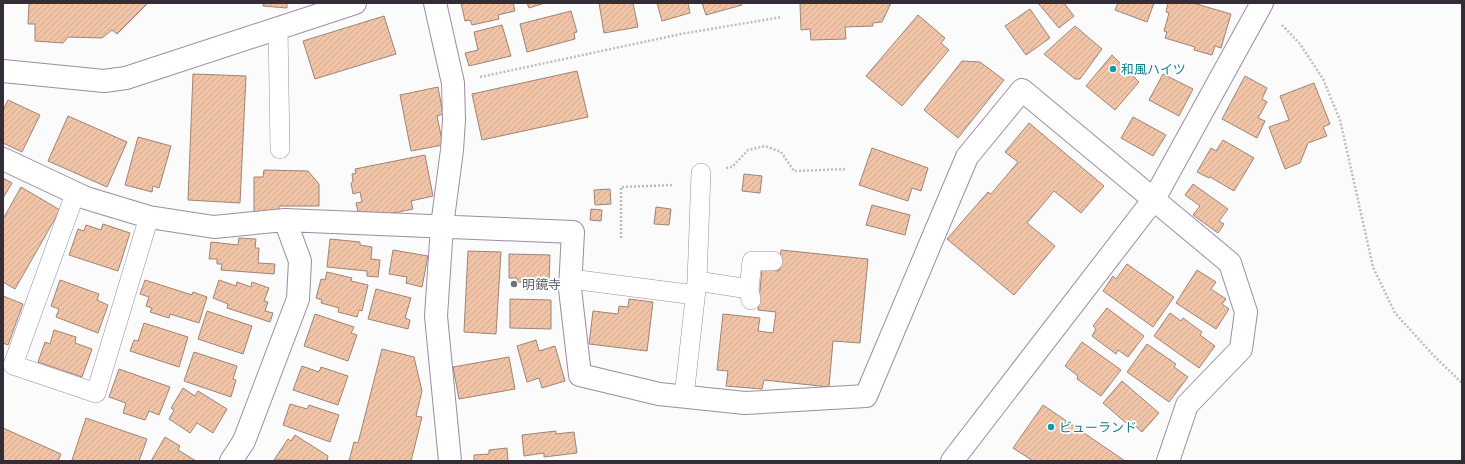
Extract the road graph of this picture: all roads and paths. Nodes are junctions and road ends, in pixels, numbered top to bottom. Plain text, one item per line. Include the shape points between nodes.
1 (355, 3) edge
2 (435, 3) edge
3 (1262, 4) edge
4 (326, 8) edge
5 (782, 17) dead end
6 (278, 28) junction
7 (3, 71) edge
8 (453, 83) junction
9 (280, 149) dead end
10 (3, 159) edge
11 (701, 173) dead end
12 (75, 194) junction
13 (1154, 199) junction
14 (149, 217) junction
15 (285, 220) junction
16 (442, 226) junction
17 (773, 261) dead end
18 (571, 279) junction
19 (696, 288) junction
20 (1462, 383) edge
21 (684, 397) junction
22 (231, 461) edge
23 (450, 461) edge
24 (952, 461) edge
25 (1168, 461) edge

1 - 4 street
2 - 8 street
3 - 13 street
3 - 20 path via 1300,44 1323,80 1340,120 1373,267 1395,313
4 - 6 street
5 - 8 path via 681,34
6 - 7 street via 126,78 104,81
6 - 9 lane
8 - 16 street via 452,150
10 - 12 street
11 - 19 lane
12 - 14 street
12 - 14 lane via 13,365 96,393
13 - 21 street via 1022,90 967,158 866,396 745,403
13 - 24 street
13 - 25 street via 1230,264 1246,312 1241,349 1187,405
14 - 15 street via 214,227
15 - 16 street
15 - 22 street via 300,261 298,299 244,441
16 - 18 street via 573,232
16 - 23 street via 436,316
17 - 19 lane via 752,260 750,294
18 - 19 lane
18 - 21 street via 580,375 658,394
19 - 21 lane

